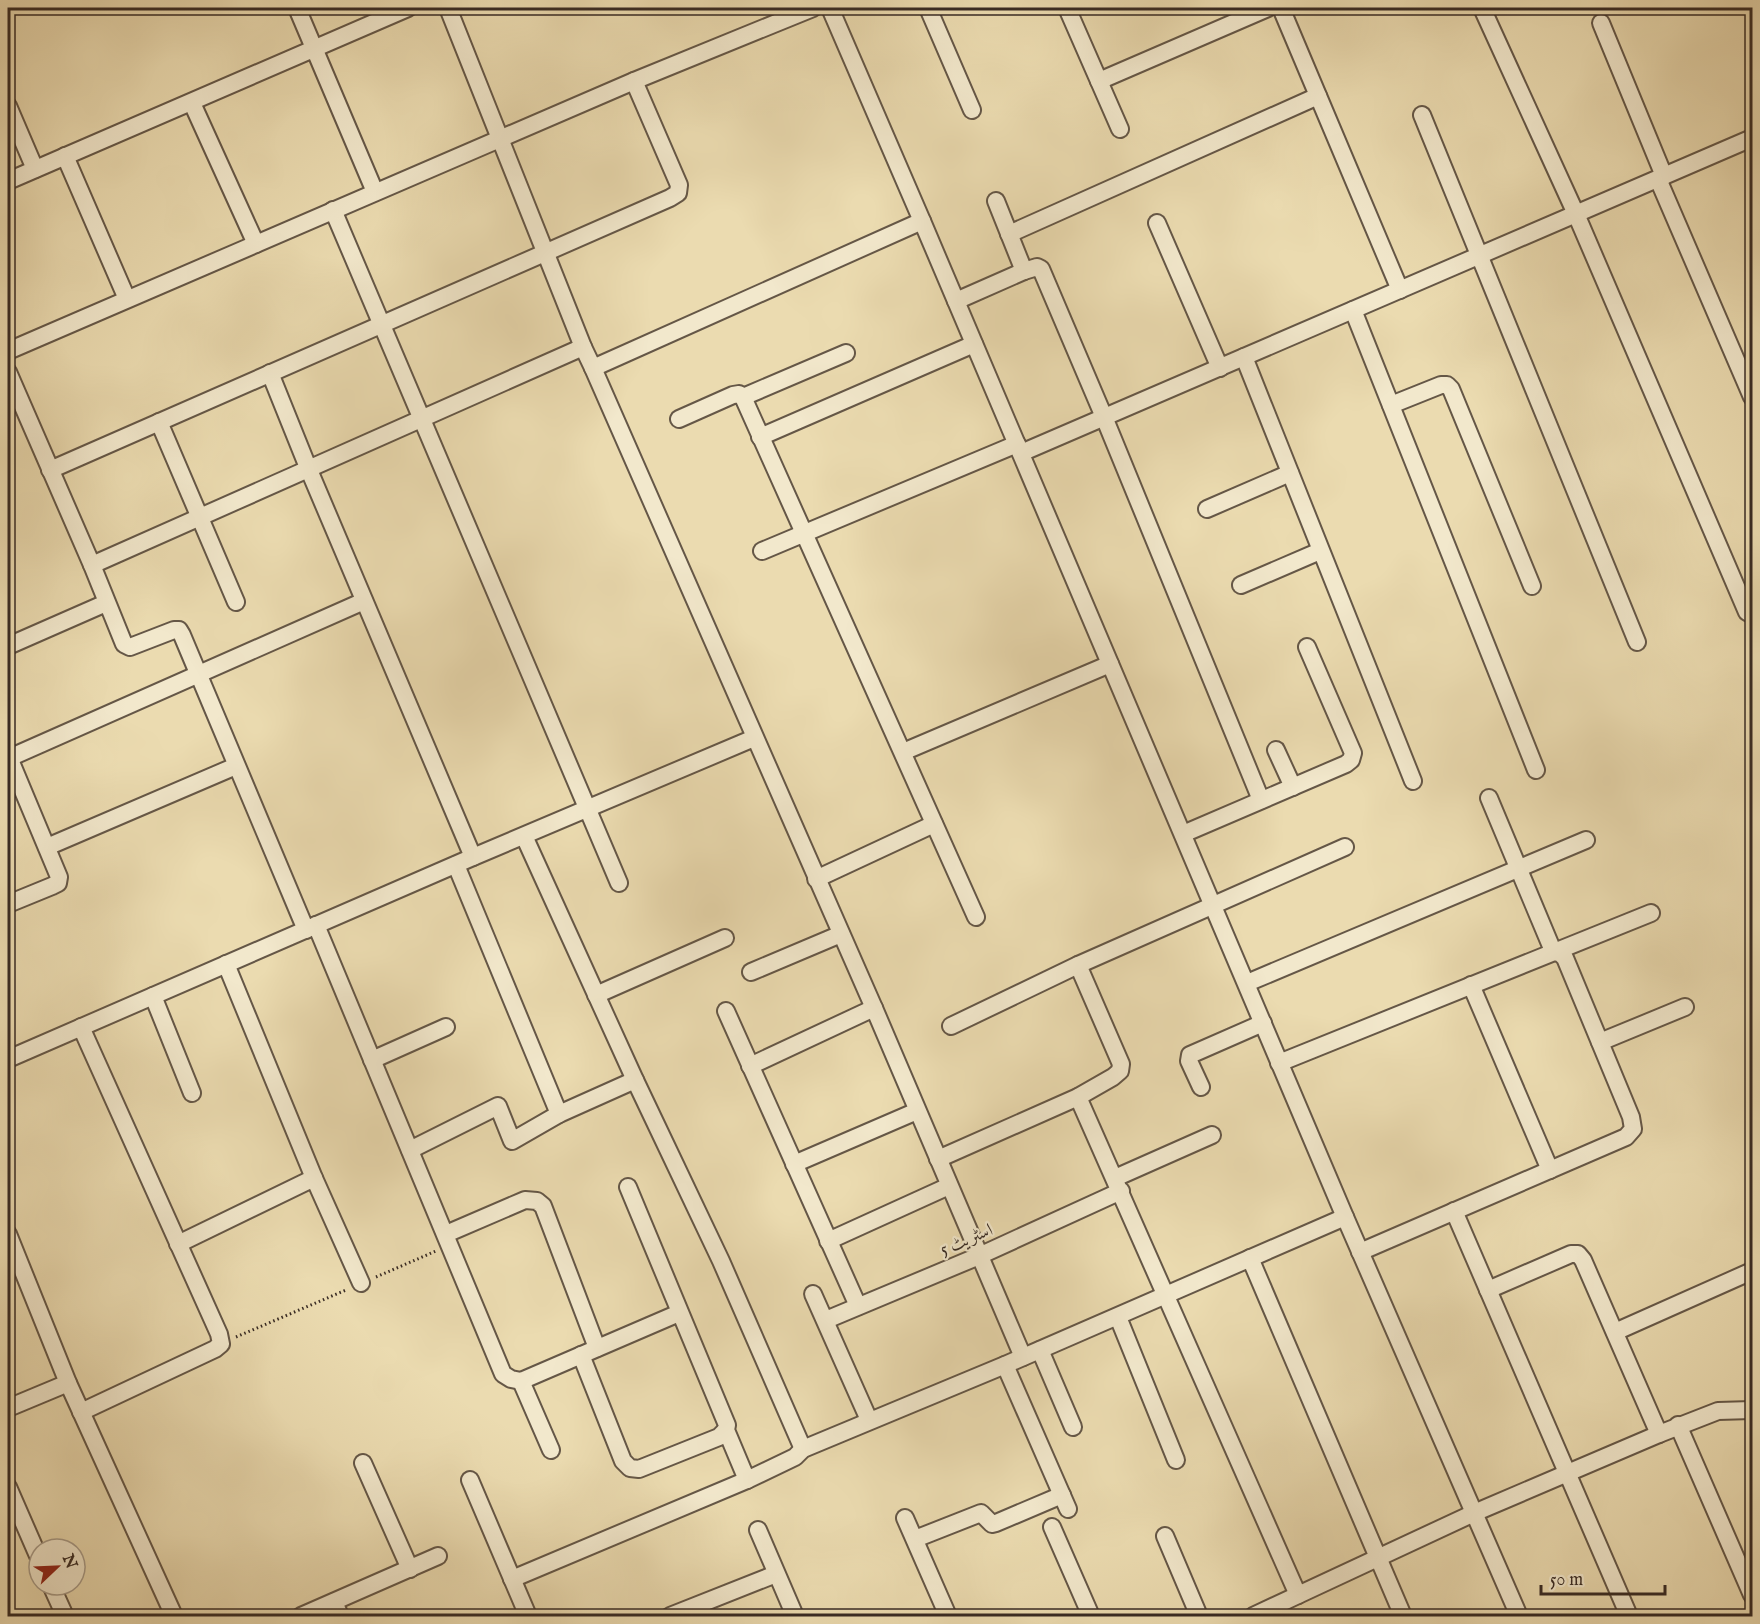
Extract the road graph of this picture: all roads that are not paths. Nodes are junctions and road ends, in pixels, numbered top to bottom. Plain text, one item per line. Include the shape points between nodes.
1 (297, 8) edge
2 (408, 8) edge
3 (448, 8) edge
4 (813, 8) edge
5 (830, 8) edge
6 (928, 8) edge
7 (1067, 8) edge
8 (1268, 8) edge
9 (1281, 8) edge
10 (1482, 8) edge
11 (1601, 22) dead end
12 (314, 49) junction
13 (634, 81) junction
14 (1099, 81) junction
15 (1318, 96) junction
16 (192, 103) junction
17 (8, 106) edge
18 (972, 110) dead end
19 (1422, 115) dead end
20 (1120, 129) dead end
21 (1752, 138) edge
22 (501, 139) junction
23 (65, 156) junction
24 (35, 169) junction
25 (1661, 178) junction
26 (8, 181) edge
27 (375, 192) junction
28 (996, 201) dead end
29 (333, 210) junction
30 (1576, 214) junction
31 (922, 221) junction
32 (1157, 223) dead end
33 (1009, 234) junction
34 (256, 244) junction
35 (545, 253) junction
36 (1481, 256) junction
37 (1024, 270) junction
38 (1400, 290) junction
39 (127, 299) junction
40 (956, 301) junction
41 (1353, 310) junction
42 (382, 325) junction
43 (974, 344) junction
44 (583, 347) junction
45 (8, 351) edge
46 (846, 353) dead end
47 (1244, 357) junction
48 (593, 368) junction
49 (1220, 368) junction
50 (8, 372) edge
51 (270, 373) junction
52 (742, 397) junction
53 (1752, 397) edge
54 (1391, 405) junction
55 (1104, 417) junction
56 (422, 419) junction
57 (679, 419) dead end
58 (159, 422) junction
59 (760, 437) junction
60 (1019, 448) junction
61 (50, 470) junction
62 (309, 470) junction
63 (1290, 473) junction
64 (1207, 509) dead end
65 (200, 519) junction
66 (803, 535) junction
67 (762, 550) dead end
68 (1320, 551) junction
69 (92, 565) junction
70 (1241, 585) dead end
71 (1532, 586) dead end
72 (364, 601) junction
73 (236, 602) dead end
74 (106, 603) junction
75 (1752, 615) edge
76 (1637, 642) dead end
77 (8, 646) edge
78 (1307, 647) dead end
79 (1110, 664) junction
80 (198, 675) junction
81 (754, 738) junction
82 (1276, 750) dead end
83 (903, 753) junction
84 (9, 763) edge
85 (236, 766) junction
86 (1536, 770) dead end
87 (1413, 781) dead end
88 (1293, 787) junction
89 (1489, 798) dead end
90 (1261, 800) junction
91 (587, 809) junction
92 (934, 824) junction
93 (1183, 834) junction
94 (524, 836) junction
95 (1587, 840) dead end
96 (47, 847) junction
97 (1345, 847) dead end
98 (473, 857) junction
99 (456, 865) junction
100 (1519, 867) junction
101 (816, 879) junction
102 (619, 883) dead end
103 (8, 904) edge
104 (1213, 905) junction
105 (1650, 913) dead end
106 (976, 917) dead end
107 (311, 928) junction
108 (841, 934) junction
109 (725, 938) dead end
110 (1553, 951) junction
111 (226, 964) junction
112 (1078, 965) junction
113 (750, 972) dead end
114 (1247, 983) junction
115 (1471, 985) junction
116 (596, 995) junction
117 (153, 996) junction
118 (1684, 1007) dead end
119 (874, 1008) junction
120 (726, 1011) dead end
121 (1263, 1023) junction
122 (951, 1026) dead end
123 (81, 1027) junction
124 (446, 1027) dead end
125 (1600, 1042) junction
126 (8, 1059) edge
127 (372, 1060) junction
128 (1280, 1063) junction
129 (750, 1066) junction
130 (635, 1080) junction
131 (1200, 1087) dead end
132 (192, 1093) dead end
133 (1078, 1097) junction
134 (917, 1111) junction
135 (559, 1114) junction
136 (1212, 1135) dead end
137 (410, 1150) junction
138 (938, 1159) junction
139 (794, 1164) junction
140 (1550, 1170) junction
141 (314, 1178) junction
142 (1118, 1184) junction
143 (949, 1186) junction
144 (628, 1187) dead end
145 (1454, 1211) junction
146 (1345, 1217) junction
147 (8, 1234) edge
148 (448, 1240) junction
149 (828, 1241) junction
150 (178, 1244) junction
151 (1360, 1252) junction
152 (979, 1256) junction
153 (1251, 1258) junction
154 (1752, 1270) edge
155 (361, 1283) road end
156 (1488, 1290) junction
157 (813, 1294) dead end
158 (1166, 1294) junction
159 (858, 1306) junction
160 (679, 1312) junction
161 (1118, 1317) junction
162 (826, 1320) junction
163 (1615, 1332) junction
164 (597, 1348) junction
165 (1040, 1350) junction
166 (581, 1355) junction
167 (1023, 1357) junction
168 (1005, 1365) junction
169 (521, 1381) junction
170 (68, 1383) junction
171 (8, 1408) edge
172 (1752, 1410) edge
173 (81, 1412) junction
174 (869, 1420) junction
175 (1678, 1425) junction
176 (1073, 1427) dead end
177 (726, 1430) junction
178 (1659, 1434) junction
179 (802, 1449) junction
180 (551, 1450) dead end
181 (1176, 1460) dead end
182 (363, 1463) dead end
183 (1568, 1472) junction
184 (470, 1480) dead end
185 (747, 1480) junction
186 (8, 1487) edge
187 (1474, 1513) junction
188 (905, 1518) dead end
189 (1052, 1527) dead end
190 (758, 1530) dead end
191 (1166, 1536) dead end
192 (30, 1537) edge
193 (915, 1539) junction
194 (438, 1556) dead end
195 (1378, 1558) junction
196 (410, 1569) junction
197 (776, 1574) junction
198 (512, 1579) junction
199 (1298, 1595) junction
200 (1752, 1595) edge
201 (56, 1597) edge
202 (337, 1609) edge
203 (1263, 1614) edge
204 (65, 1617) edge
205 (174, 1617) edge
206 (301, 1617) edge
207 (528, 1617) edge
208 (670, 1617) edge
209 (795, 1617) edge
210 (948, 1617) edge
211 (1091, 1617) edge
212 (1199, 1617) edge
213 (1403, 1617) edge
214 (1519, 1617) edge
215 (1629, 1617) edge

1 - 12 street
2 - 12 street
3 - 22 street
4 - 13 street
5 - 31 street
6 - 18 street
7 - 14 street
8 - 14 street
9 - 15 street
10 - 30 street
11 - 25 street
12 - 16 street
12 - 27 street
13 - 22 street
13 - 35 street via 679,185 678,193
14 - 20 street
15 - 33 street
15 - 38 street
16 - 23 street
16 - 34 street
17 - 24 street
19 - 36 street
21 - 25 street
22 - 27 street
22 - 35 street
23 - 24 street
23 - 39 street
24 - 26 street
25 - 30 street
25 - 53 street
27 - 29 street
28 - 33 street
29 - 34 street
29 - 42 street
30 - 36 street
30 - 75 street via 1747,612
31 - 40 street
31 - 48 street
32 - 49 street
33 - 37 street
34 - 39 street
35 - 42 street
35 - 44 street
36 - 38 street
36 - 76 street
37 - 40 street
37 - 55 street via 1041,269
38 - 41 street
39 - 45 street
40 - 43 street
41 - 47 street
41 - 54 street
42 - 51 street
42 - 56 street
43 - 59 street
43 - 60 street
44 - 48 street
44 - 56 street
46 - 52 street
47 - 49 street
47 - 63 street
48 - 81 street
49 - 55 street
50 - 61 street
51 - 58 street
51 - 62 street
52 - 57 street via 734,395
52 - 59 street
54 - 71 street via 1441,384 1451,389
54 - 86 street
55 - 60 street
55 - 90 street
56 - 62 street
56 - 91 street
58 - 61 street
58 - 65 street
59 - 66 street
60 - 66 street
60 - 79 street
61 - 69 street
62 - 65 street
62 - 72 street
63 - 64 street
63 - 68 street
65 - 69 street
65 - 73 street
66 - 67 street
66 - 83 street
68 - 70 street
68 - 87 street
69 - 74 street
72 - 80 street
72 - 98 street
74 - 77 street
74 - 80 street via 121,639 130,647 179,630
78 - 88 street via 1353,753 1346,764
79 - 83 street
79 - 93 street
80 - 84 street
80 - 85 street
81 - 91 street
81 - 101 street
82 - 88 street
83 - 92 street
84 - 96 street
85 - 96 street
85 - 107 street
88 - 90 street
89 - 100 street
90 - 93 street
91 - 94 street
91 - 102 street
92 - 101 street
92 - 106 street
93 - 104 street
94 - 98 street
94 - 116 street
95 - 100 street
96 - 103 street via 58,883
97 - 104 street
98 - 99 street
99 - 107 street
99 - 135 street
100 - 110 street
100 - 114 street
101 - 108 street
104 - 112 street
104 - 114 street
105 - 110 street
107 - 111 street
107 - 127 street
108 - 113 street
108 - 119 street
109 - 116 street
110 - 115 street
110 - 125 street via 1565,958
111 - 117 street
111 - 141 street
112 - 122 street
112 - 133 street via 1121,1065 1113,1077
114 - 121 street
115 - 128 street
115 - 140 street
116 - 130 street
117 - 123 street
117 - 132 street
118 - 125 street
119 - 129 street
119 - 134 street
120 - 129 street
121 - 128 street
121 - 131 street via 1190,1055
123 - 126 street
123 - 150 street
124 - 127 street
125 - 140 street via 1633,1129 1626,1137
127 - 137 street
128 - 146 street
129 - 139 street
130 - 135 street
130 - 179 street via 721,1261
133 - 138 street
133 - 142 street
134 - 138 street
134 - 139 street
135 - 137 street via 512,1141 498,1106
136 - 142 street, اسٹریٹ 5
137 - 148 street
138 - 143 street
139 - 149 street
140 - 145 street
141 - 150 street
141 - 155 street
142 - 152 street, اسٹریٹ 5
142 - 158 street
143 - 149 street
143 - 152 street
144 - 160 street
145 - 151 street
145 - 156 street
146 - 151 street
146 - 153 street
147 - 170 street
148 - 164 street via 525,1200 537,1201 543,1206
148 - 169 street via 503,1374
149 - 159 street
150 - 173 street via 221,1344
151 - 187 street
152 - 159 street, اسٹریٹ 5
152 - 167 street
153 - 158 street
153 - 195 street
154 - 163 street
156 - 163 street via 1578,1254
156 - 183 street
157 - 162 street
158 - 161 street
158 - 199 street
159 - 162 street, اسٹریٹ 5
160 - 164 street
160 - 177 street
161 - 165 street
161 - 181 street
162 - 174 street
163 - 178 street
164 - 166 street
165 - 167 street
165 - 176 street
166 - 169 street
166 - 177 street via 623,1461 630,1468 639,1469 718,1437
167 - 168 street
168 - 174 street
168 - 193 street via 1065,1502 992,1524 977,1513
169 - 180 street
170 - 171 street
170 - 173 street
172 - 175 street via 1718,1411
173 - 205 street
174 - 179 street
175 - 178 street
175 - 200 street
177 - 185 street
178 - 183 street
179 - 185 street via 795,1457
182 - 196 street
183 - 187 street
183 - 215 street
184 - 198 street
185 - 198 street
186 - 192 street
187 - 195 street
187 - 214 street
188 - 193 street
189 - 211 street
190 - 197 street
191 - 212 street
193 - 210 street
194 - 196 street
195 - 199 street
195 - 213 street
196 - 202 street
197 - 208 street
197 - 209 street
198 - 207 street
199 - 203 street
201 - 204 street
202 - 206 street

